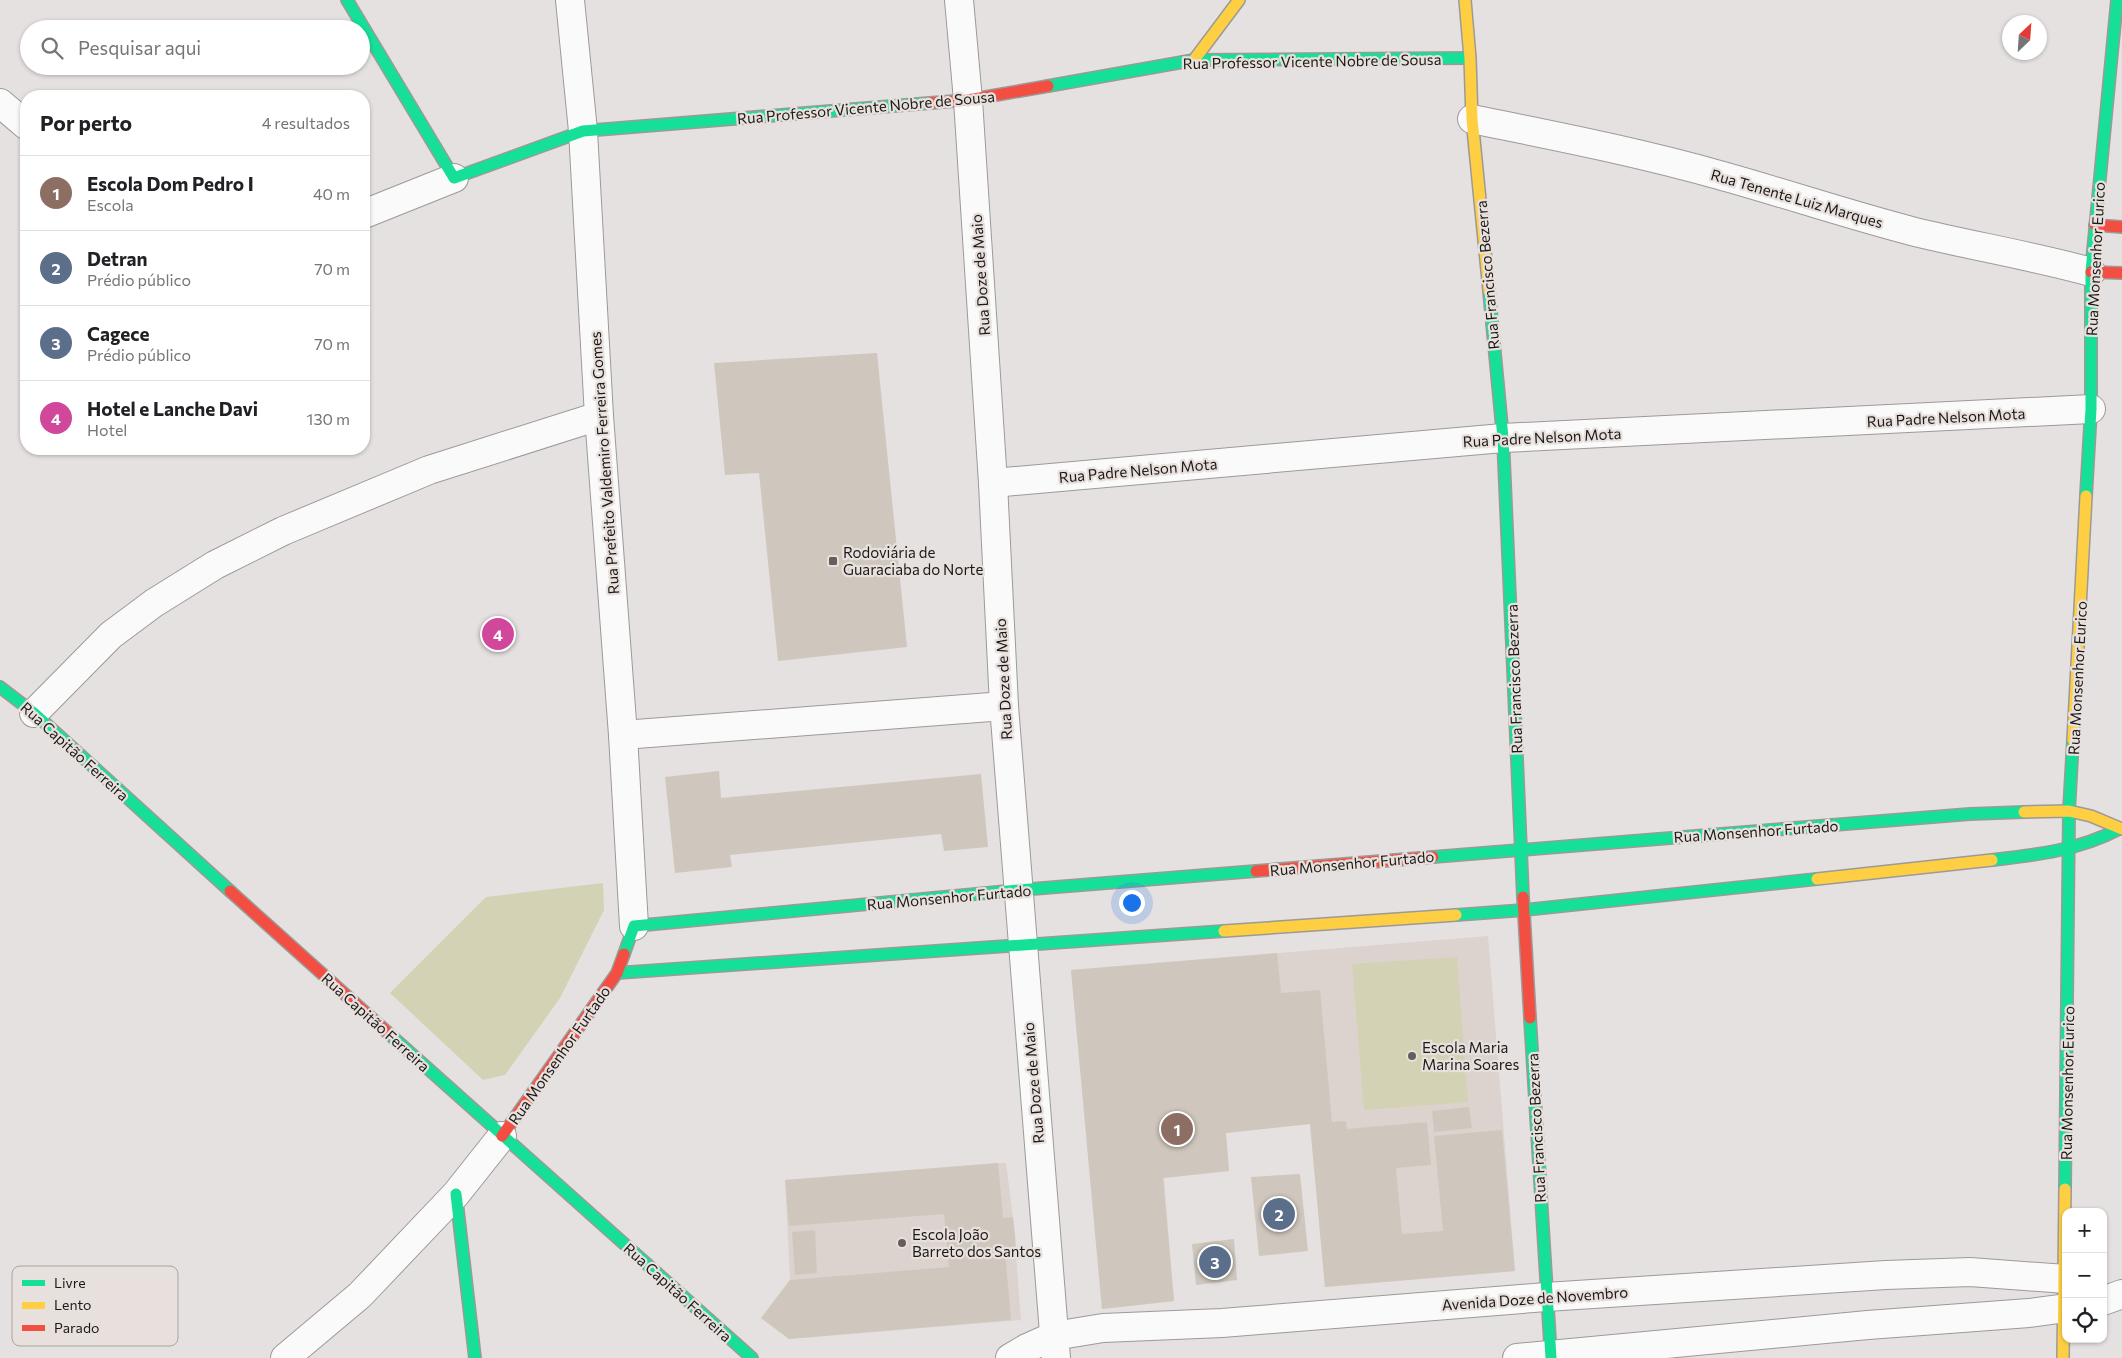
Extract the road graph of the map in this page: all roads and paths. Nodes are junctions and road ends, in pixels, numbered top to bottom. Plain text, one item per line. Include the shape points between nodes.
1 (347, 0) edge
2 (570, 0) edge
3 (959, 0) edge
4 (1239, 0) edge
5 (1465, 0) edge
6 (2117, 0) edge
7 (359, 20) edge
8 (370, 38) edge
9 (1470, 58) junction
10 (1194, 60) junction
11 (968, 100) junction
12 (0, 103) edge
13 (1472, 119) junction
14 (20, 120) edge
15 (583, 131) junction
16 (454, 178) junction
17 (370, 212) edge
18 (2095, 225) junction
19 (2122, 227) edge
20 (2091, 272) junction
21 (2122, 273) edge
22 (2091, 409) junction
23 (599, 416) junction
24 (1503, 438) junction
25 (993, 483) junction
26 (0, 686) edge
27 (1004, 706) junction
28 (34, 713) junction
29 (622, 735) junction
30 (2069, 811) junction
31 (2120, 829) edge
32 (1521, 849) junction
33 (2069, 849) junction
34 (1019, 890) junction
35 (1524, 910) junction
36 (634, 926) junction
37 (1022, 945) junction
38 (617, 973) junction
39 (502, 1136) junction
40 (456, 1194) junction
41 (2065, 1253) edge
42 (2062, 1279) edge
43 (2107, 1283) edge
44 (2122, 1286) edge
45 (2122, 1294) edge
46 (1546, 1296) junction
47 (2107, 1300) edge
48 (2062, 1308) edge
49 (2064, 1343) edge
50 (1055, 1347) edge
51 (1551, 1356) edge
52 (285, 1358) edge
53 (475, 1358) edge
54 (752, 1358) edge
55 (1010, 1358) edge
56 (1517, 1358) edge
57 (2063, 1358) edge

1 - 7 street
2 - 15 street, Rua Prefeito Valdemiro Ferreira Gomes
3 - 11 street, Rua Doze de Maio
4 - 10 street
5 - 9 street, Rua Francisco Bezerra
6 - 18 street, Rua Monsenhor Eurico
8 - 16 street
9 - 10 street, Rua Professor Vicente Nobre de Sousa
9 - 13 street, Rua Francisco Bezerra
10 - 11 street, Rua Professor Vicente Nobre de Sousa
11 - 15 street, Rua Professor Vicente Nobre de Sousa
11 - 25 street, Rua Doze de Maio
12 - 14 street
13 - 20 street, Rua Tenente Luiz Marques via 1621,149 1907,230
13 - 24 street, Rua Francisco Bezerra
15 - 16 street, Rua Professor Vicente Nobre de Sousa
15 - 23 street, Rua Prefeito Valdemiro Ferreira Gomes
16 - 17 street, Rua Professor Vicente Nobre de Sousa
18 - 19 street
18 - 20 street, Rua Monsenhor Eurico
20 - 21 street, Rua Tenente Luiz Marques
20 - 22 street, Rua Monsenhor Eurico
22 - 24 street, Rua Padre Nelson Mota
22 - 30 street, Rua Monsenhor Eurico
23 - 28 street via 429,470 283,531 215,565 154,603 111,636
23 - 29 street, Rua Prefeito Valdemiro Ferreira Gomes
24 - 25 street, Rua Padre Nelson Mota
24 - 32 street, Rua Francisco Bezerra
25 - 27 street, Rua Doze de Maio
26 - 28 street, Rua Capitão Ferreira
27 - 29 street
27 - 34 street, Rua Doze de Maio
28 - 39 street, Rua Capitão Ferreira
29 - 36 street, Rua Prefeito Valdemiro Ferreira Gomes
30 - 31 street, Rua Monsenhor Furtado
30 - 32 street, Rua Monsenhor Furtado via 1970,814
30 - 33 street, Rua Monsenhor Eurico
31 - 33 street, Rua Monsenhor Furtado
32 - 34 street, Rua Monsenhor Furtado
32 - 35 street, Rua Francisco Bezerra
33 - 35 street, Rua Monsenhor Furtado via 2021,857
33 - 41 street, Rua Monsenhor Eurico
34 - 36 street, Rua Monsenhor Furtado
34 - 37 street, Rua Doze de Maio
35 - 37 street, Rua Monsenhor Furtado
35 - 46 street, Rua Francisco Bezerra
36 - 38 street, Rua Monsenhor Furtado
37 - 38 street, Rua Monsenhor Furtado
37 - 50 street, Rua Doze de Maio
38 - 39 street, Rua Monsenhor Furtado
39 - 40 street
39 - 54 street, Rua Capitão Ferreira
40 - 52 street via 360,1295
40 - 53 street
42 - 46 street, Avenida Doze de Novembro via 1970,1272
43 - 44 street
45 - 47 street
46 - 50 street, Avenida Doze de Novembro via 1240,1321 1103,1328
46 - 51 street, Rua Francisco Bezerra
48 - 51 street
49 - 57 street, Rua Monsenhor Eurico
50 - 55 street, Avenida Doze de Novembro via 1027,1348
51 - 56 street

